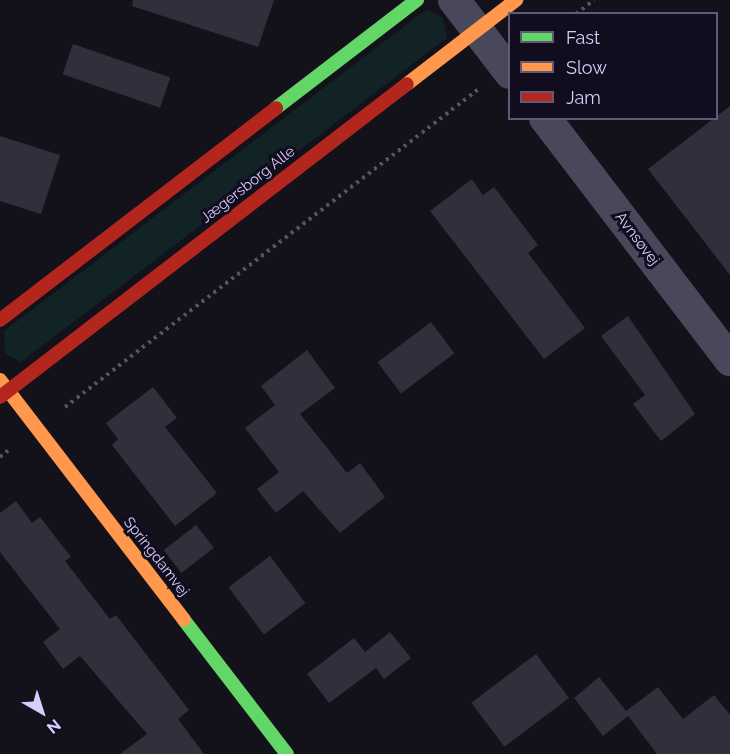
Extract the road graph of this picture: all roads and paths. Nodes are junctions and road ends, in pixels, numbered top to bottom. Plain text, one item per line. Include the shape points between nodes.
1 (417, 0) edge
2 (454, 0) edge
3 (516, 0) edge
4 (594, 0) edge
5 (579, 12) edge
6 (477, 30) junction
7 (508, 70) edge
8 (547, 120) edge
9 (0, 320) edge
10 (730, 360) edge
11 (3, 389) edge
12 (37, 429) junction
13 (0, 457) edge
14 (287, 754) edge

1 - 9 street
2 - 6 street
3 - 6 street, Jægersborg Alle
4 - 5 path
6 - 7 street
6 - 11 street, Jægersborg Alle
7 - 12 path
8 - 10 street, Avnsøvej
11 - 12 street, Springdamvej
12 - 13 path
12 - 14 street, Springdamvej

